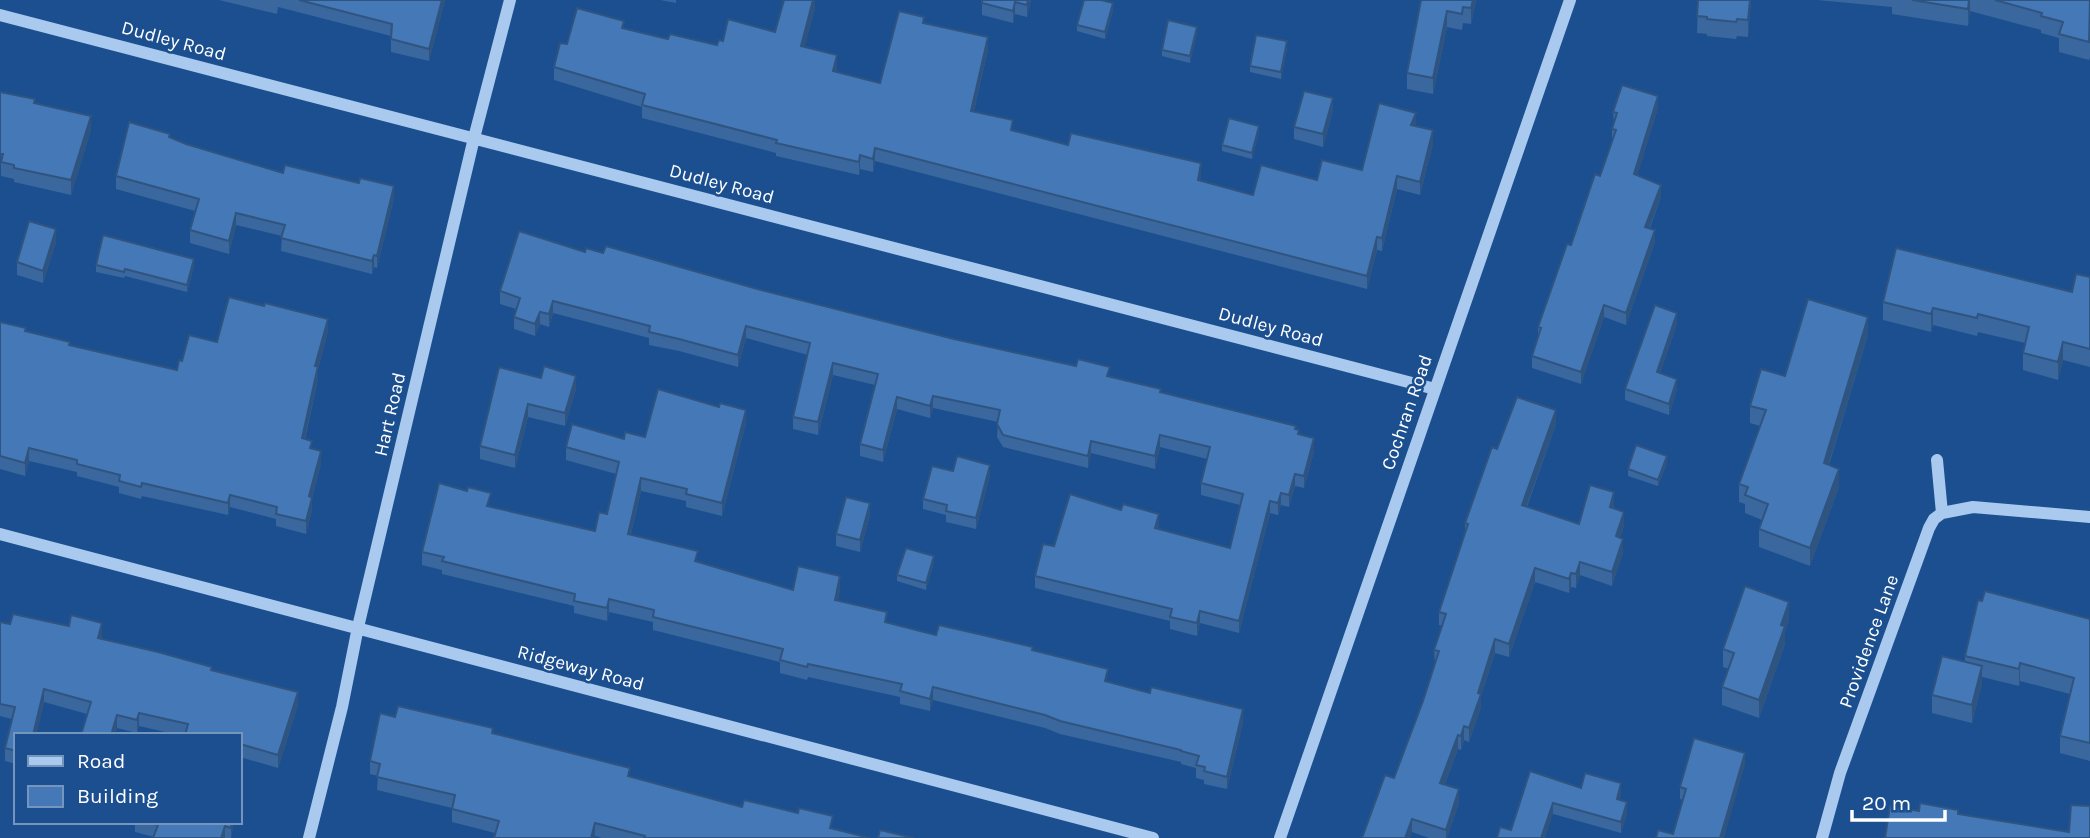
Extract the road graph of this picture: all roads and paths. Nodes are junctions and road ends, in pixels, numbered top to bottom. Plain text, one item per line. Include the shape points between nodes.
1 (510, 0) edge
2 (1570, 0) edge
3 (0, 15) edge
4 (474, 138) junction
5 (1435, 389) junction
6 (1937, 460) dead end
7 (1942, 513) junction
8 (2090, 517) edge
9 (0, 534) edge
10 (358, 627) junction
11 (309, 838) edge
12 (1153, 838) edge
13 (1280, 838) edge
14 (1822, 838) edge

1 - 4 street, Hart Road
2 - 5 street, Cochran Road
3 - 4 street, Dudley Road
4 - 5 street, Dudley Road
4 - 10 street, Hart Road
5 - 13 street, Cochran Road
6 - 7 street
7 - 8 street via 1973,507
7 - 14 street, Providence Lane via 1929,527 1840,773
9 - 10 street, Ridgeway Road
10 - 11 street, Hart Road
10 - 12 street, Ridgeway Road

